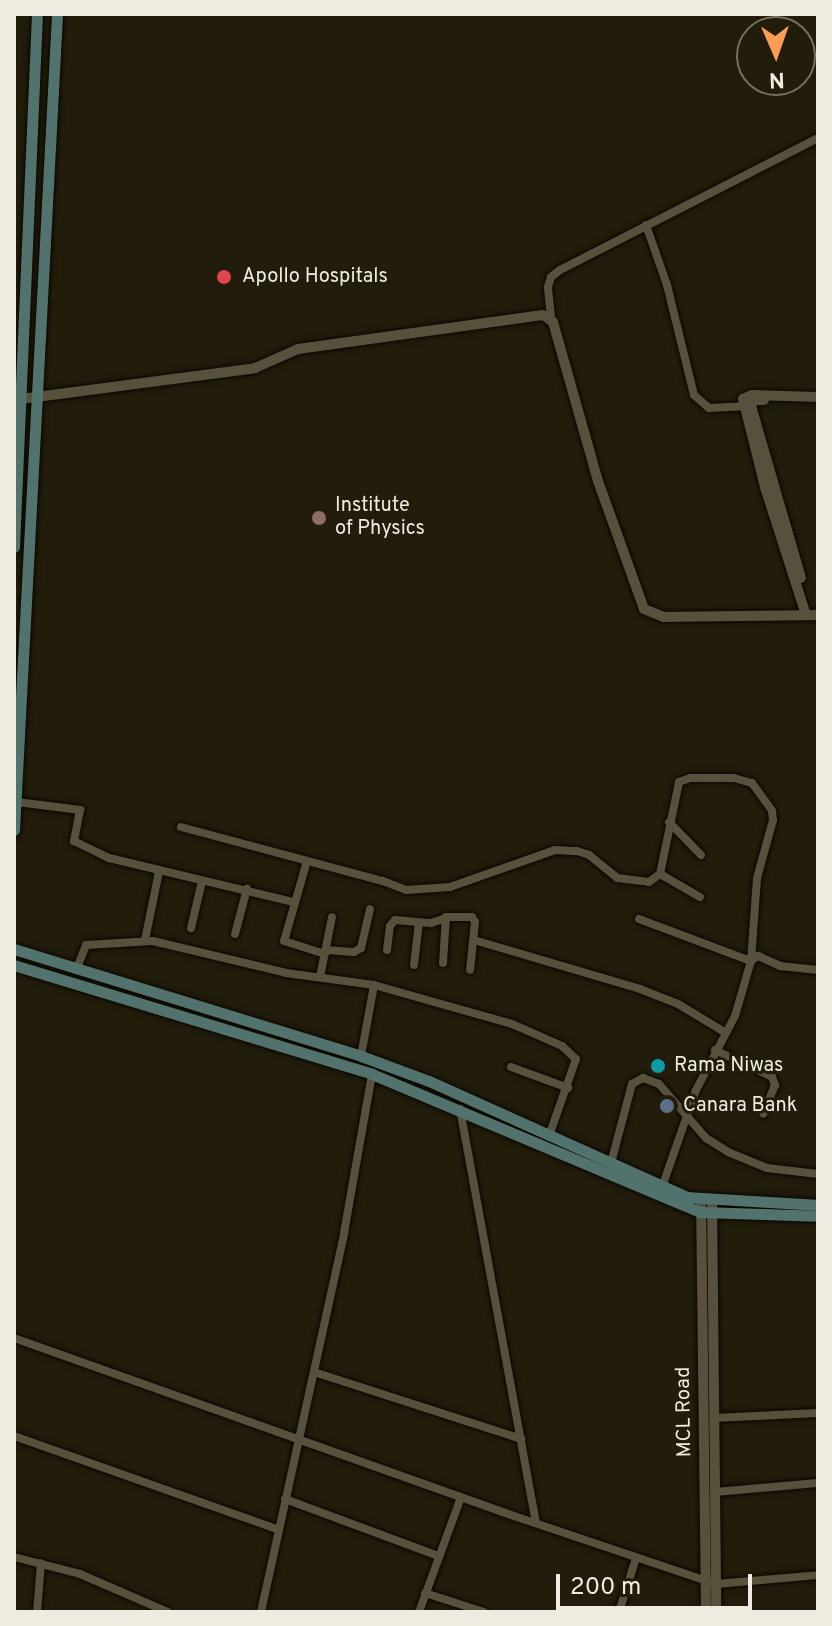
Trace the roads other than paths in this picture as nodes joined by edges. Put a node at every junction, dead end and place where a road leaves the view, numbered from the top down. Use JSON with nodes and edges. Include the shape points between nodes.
{"nodes":[{"id":1,"x":37,"y":14,"type":"edge"},
{"id":2,"x":57,"y":14,"type":"edge"},
{"id":3,"x":818,"y":138,"type":"edge"},
{"id":4,"x":646,"y":225,"type":"junction"},
{"id":5,"x":551,"y":317,"type":"junction"},
{"id":6,"x":21,"y":399,"type":"junction"},
{"id":7,"x":39,"y":399,"type":"junction"},
{"id":8,"x":818,"y":400,"type":"edge"},
{"id":9,"x":744,"y":406,"type":"junction"},
{"id":10,"x":14,"y":547,"type":"edge"},
{"id":11,"x":812,"y":615,"type":"edge"},
{"id":12,"x":17,"y":776,"type":"edge"},
{"id":13,"x":17,"y":802,"type":"junction"},
{"id":14,"x":669,"y":822,"type":"junction"},
{"id":15,"x":181,"y":827,"type":"dead end"},
{"id":16,"x":14,"y":830,"type":"edge"},
{"id":17,"x":701,"y":855,"type":"dead end"},
{"id":18,"x":307,"y":861,"type":"junction"},
{"id":19,"x":159,"y":872,"type":"junction"},
{"id":20,"x":660,"y":874,"type":"junction"},
{"id":21,"x":202,"y":881,"type":"junction"},
{"id":22,"x":247,"y":889,"type":"junction"},
{"id":23,"x":700,"y":897,"type":"dead end"},
{"id":24,"x":294,"y":902,"type":"junction"},
{"id":25,"x":370,"y":909,"type":"dead end"},
{"id":26,"x":332,"y":917,"type":"dead end"},
{"id":27,"x":446,"y":917,"type":"junction"},
{"id":28,"x":639,"y":919,"type":"dead end"},
{"id":29,"x":419,"y":922,"type":"junction"},
{"id":30,"x":191,"y":928,"type":"dead end"},
{"id":31,"x":235,"y":934,"type":"dead end"},
{"id":32,"x":145,"y":940,"type":"junction"},
{"id":33,"x":474,"y":940,"type":"junction"},
{"id":34,"x":14,"y":949,"type":"edge"},
{"id":35,"x":387,"y":950,"type":"dead end"},
{"id":36,"x":325,"y":952,"type":"junction"},
{"id":37,"x":751,"y":961,"type":"junction"},
{"id":38,"x":443,"y":963,"type":"dead end"},
{"id":39,"x":14,"y":965,"type":"edge"},
{"id":40,"x":414,"y":965,"type":"dead end"},
{"id":41,"x":76,"y":970,"type":"junction"},
{"id":42,"x":470,"y":970,"type":"dead end"},
{"id":43,"x":818,"y":970,"type":"edge"},
{"id":44,"x":320,"y":977,"type":"junction"},
{"id":45,"x":374,"y":985,"type":"junction"},
{"id":46,"x":726,"y":1033,"type":"junction"},
{"id":47,"x":715,"y":1050,"type":"junction"},
{"id":48,"x":361,"y":1056,"type":"junction"},
{"id":49,"x":511,"y":1067,"type":"dead end"},
{"id":50,"x":372,"y":1074,"type":"junction"},
{"id":51,"x":431,"y":1083,"type":"junction"},
{"id":52,"x":568,"y":1088,"type":"junction"},
{"id":53,"x":426,"y":1095,"type":"junction"},
{"id":54,"x":460,"y":1109,"type":"junction"},
{"id":55,"x":763,"y":1114,"type":"dead end"},
{"id":56,"x":688,"y":1118,"type":"junction"},
{"id":57,"x":549,"y":1136,"type":"junction"},
{"id":58,"x":611,"y":1163,"type":"junction"},
{"id":59,"x":818,"y":1174,"type":"edge"},
{"id":60,"x":662,"y":1187,"type":"junction"},
{"id":61,"x":818,"y":1205,"type":"edge"},
{"id":62,"x":706,"y":1206,"type":"junction"},
{"id":63,"x":818,"y":1216,"type":"edge"},
{"id":64,"x":14,"y":1338,"type":"edge"},
{"id":65,"x":314,"y":1372,"type":"junction"},
{"id":66,"x":818,"y":1413,"type":"edge"},
{"id":67,"x":714,"y":1418,"type":"junction"},
{"id":68,"x":14,"y":1436,"type":"edge"},
{"id":69,"x":521,"y":1439,"type":"junction"},
{"id":70,"x":300,"y":1440,"type":"junction"},
{"id":71,"x":818,"y":1483,"type":"edge"},
{"id":72,"x":715,"y":1492,"type":"junction"},
{"id":73,"x":461,"y":1497,"type":"junction"},
{"id":74,"x":285,"y":1499,"type":"junction"},
{"id":75,"x":536,"y":1523,"type":"junction"},
{"id":76,"x":279,"y":1530,"type":"junction"},
{"id":77,"x":438,"y":1556,"type":"junction"},
{"id":78,"x":14,"y":1557,"type":"edge"},
{"id":79,"x":636,"y":1558,"type":"junction"},
{"id":80,"x":41,"y":1563,"type":"junction"},
{"id":81,"x":818,"y":1575,"type":"edge"},
{"id":82,"x":711,"y":1582,"type":"junction"},
{"id":83,"x":425,"y":1593,"type":"junction"},
{"id":84,"x":37,"y":1612,"type":"edge"},
{"id":85,"x":168,"y":1612,"type":"edge"},
{"id":86,"x":261,"y":1612,"type":"edge"},
{"id":87,"x":419,"y":1612,"type":"edge"},
{"id":88,"x":484,"y":1612,"type":"edge"},
{"id":89,"x":619,"y":1612,"type":"edge"},
{"id":90,"x":706,"y":1612,"type":"edge"},
{"id":91,"x":716,"y":1612,"type":"edge"}],
"edges":[{"from":1,"to":6,"type":"main road"},
{"from":2,"to":7,"type":"main road"},
{"from":3,"to":4,"type":"street"},
{"from":4,"to":5,"type":"street","via":[[551,277]]},
{"from":4,"to":9,"type":"street","via":[[694,395],[709,408]]},
{"from":5,"to":7,"type":"street","via":[[335,343],[298,349],[255,368]]},
{"from":5,"to":11,"type":"street","via":[[598,481],[644,609],[664,617]]},
{"from":6,"to":7,"type":"street"},
{"from":6,"to":10,"type":"main road"},
{"from":7,"to":12,"type":"main road"},
{"from":8,"to":9,"type":"street","via":[[748,395],[743,397]]},
{"from":8,"to":11,"type":"street","via":[[759,400],[751,406]]},
{"from":9,"to":11,"type":"street"},
{"from":12,"to":13,"type":"main road"},
{"from":13,"to":16,"type":"main road"},
{"from":13,"to":19,"type":"street","via":[[80,810],[74,841]]},
{"from":14,"to":17,"type":"street"},
{"from":14,"to":20,"type":"street"},
{"from":14,"to":37,"type":"street","via":[[675,789],[690,778],[746,780],[772,811],[757,878]]},
{"from":15,"to":18,"type":"street"},
{"from":18,"to":20,"type":"street","via":[[406,890],[450,887],[555,850],[589,855],[617,878],[634,882],[649,882]]},
{"from":18,"to":24,"type":"street"},
{"from":19,"to":21,"type":"street"},
{"from":19,"to":32,"type":"street"},
{"from":20,"to":23,"type":"street"},
{"from":21,"to":22,"type":"street"},
{"from":21,"to":30,"type":"street"},
{"from":22,"to":24,"type":"street"},
{"from":22,"to":31,"type":"street"},
{"from":24,"to":36,"type":"street","via":[[284,941]]},
{"from":25,"to":36,"type":"street","via":[[361,948]]},
{"from":26,"to":36,"type":"street"},
{"from":27,"to":29,"type":"street"},
{"from":27,"to":33,"type":"street","via":[[472,917]]},
{"from":27,"to":38,"type":"street"},
{"from":28,"to":37,"type":"street"},
{"from":29,"to":35,"type":"street","via":[[392,922]]},
{"from":29,"to":40,"type":"street"},
{"from":32,"to":41,"type":"street","via":[[86,945]]},
{"from":32,"to":44,"type":"street"},
{"from":33,"to":42,"type":"street"},
{"from":33,"to":46,"type":"street","via":[[640,989]]},
{"from":34,"to":41,"type":"main road"},
{"from":36,"to":44,"type":"street"},
{"from":37,"to":43,"type":"street","via":[[758,956],[780,966]]},
{"from":37,"to":46,"type":"street"},
{"from":39,"to":50,"type":"main road"},
{"from":41,"to":48,"type":"main road"},
{"from":44,"to":45,"type":"street"},
{"from":45,"to":48,"type":"street"},
{"from":45,"to":52,"type":"street","via":[[483,1015],[562,1046],[576,1059]]},
{"from":46,"to":47,"type":"street"},
{"from":47,"to":55,"type":"street","via":[[772,1077],[775,1085]]},
{"from":47,"to":56,"type":"street"},
{"from":48,"to":51,"type":"main road"},
{"from":49,"to":52,"type":"street"},
{"from":50,"to":53,"type":"main road"},
{"from":50,"to":65,"type":"street"},
{"from":51,"to":53,"type":"main road"},
{"from":51,"to":57,"type":"main road"},
{"from":52,"to":57,"type":"street"},
{"from":53,"to":54,"type":"main road"},
{"from":54,"to":62,"type":"main road"},
{"from":54,"to":69,"type":"street"},
{"from":56,"to":58,"type":"street","via":[[659,1084],[635,1079]]},
{"from":56,"to":59,"type":"street","via":[[706,1138],[749,1163]]},
{"from":56,"to":60,"type":"street"},
{"from":57,"to":58,"type":"main road"},
{"from":58,"to":60,"type":"main road"},
{"from":60,"to":62,"type":"main road"},
{"from":61,"to":62,"type":"main road"},
{"from":62,"to":63,"type":"main road"},
{"from":62,"to":67,"type":"street","name":"MCL Road"},
{"from":62,"to":82,"type":"street","name":"MCL Road"},
{"from":64,"to":70,"type":"street"},
{"from":65,"to":69,"type":"street"},
{"from":65,"to":70,"type":"street"},
{"from":66,"to":67,"type":"street"},
{"from":67,"to":72,"type":"street","name":"MCL Road"},
{"from":68,"to":76,"type":"street"},
{"from":69,"to":75,"type":"street"},
{"from":70,"to":73,"type":"street"},
{"from":70,"to":74,"type":"street"},
{"from":71,"to":72,"type":"street"},
{"from":72,"to":82,"type":"street","name":"MCL Road"},
{"from":73,"to":75,"type":"street"},
{"from":73,"to":77,"type":"street"},
{"from":74,"to":76,"type":"street"},
{"from":74,"to":77,"type":"street"},
{"from":75,"to":79,"type":"street"},
{"from":76,"to":86,"type":"street"},
{"from":77,"to":83,"type":"street"},
{"from":78,"to":80,"type":"street"},
{"from":79,"to":82,"type":"street"},
{"from":79,"to":89,"type":"street"},
{"from":80,"to":84,"type":"street"},
{"from":80,"to":85,"type":"street"},
{"from":81,"to":82,"type":"street"},
{"from":82,"to":90,"type":"street","name":"MCL Road"},
{"from":82,"to":91,"type":"street","name":"MCL Road"},
{"from":83,"to":87,"type":"street"},
{"from":83,"to":88,"type":"street"}]}
